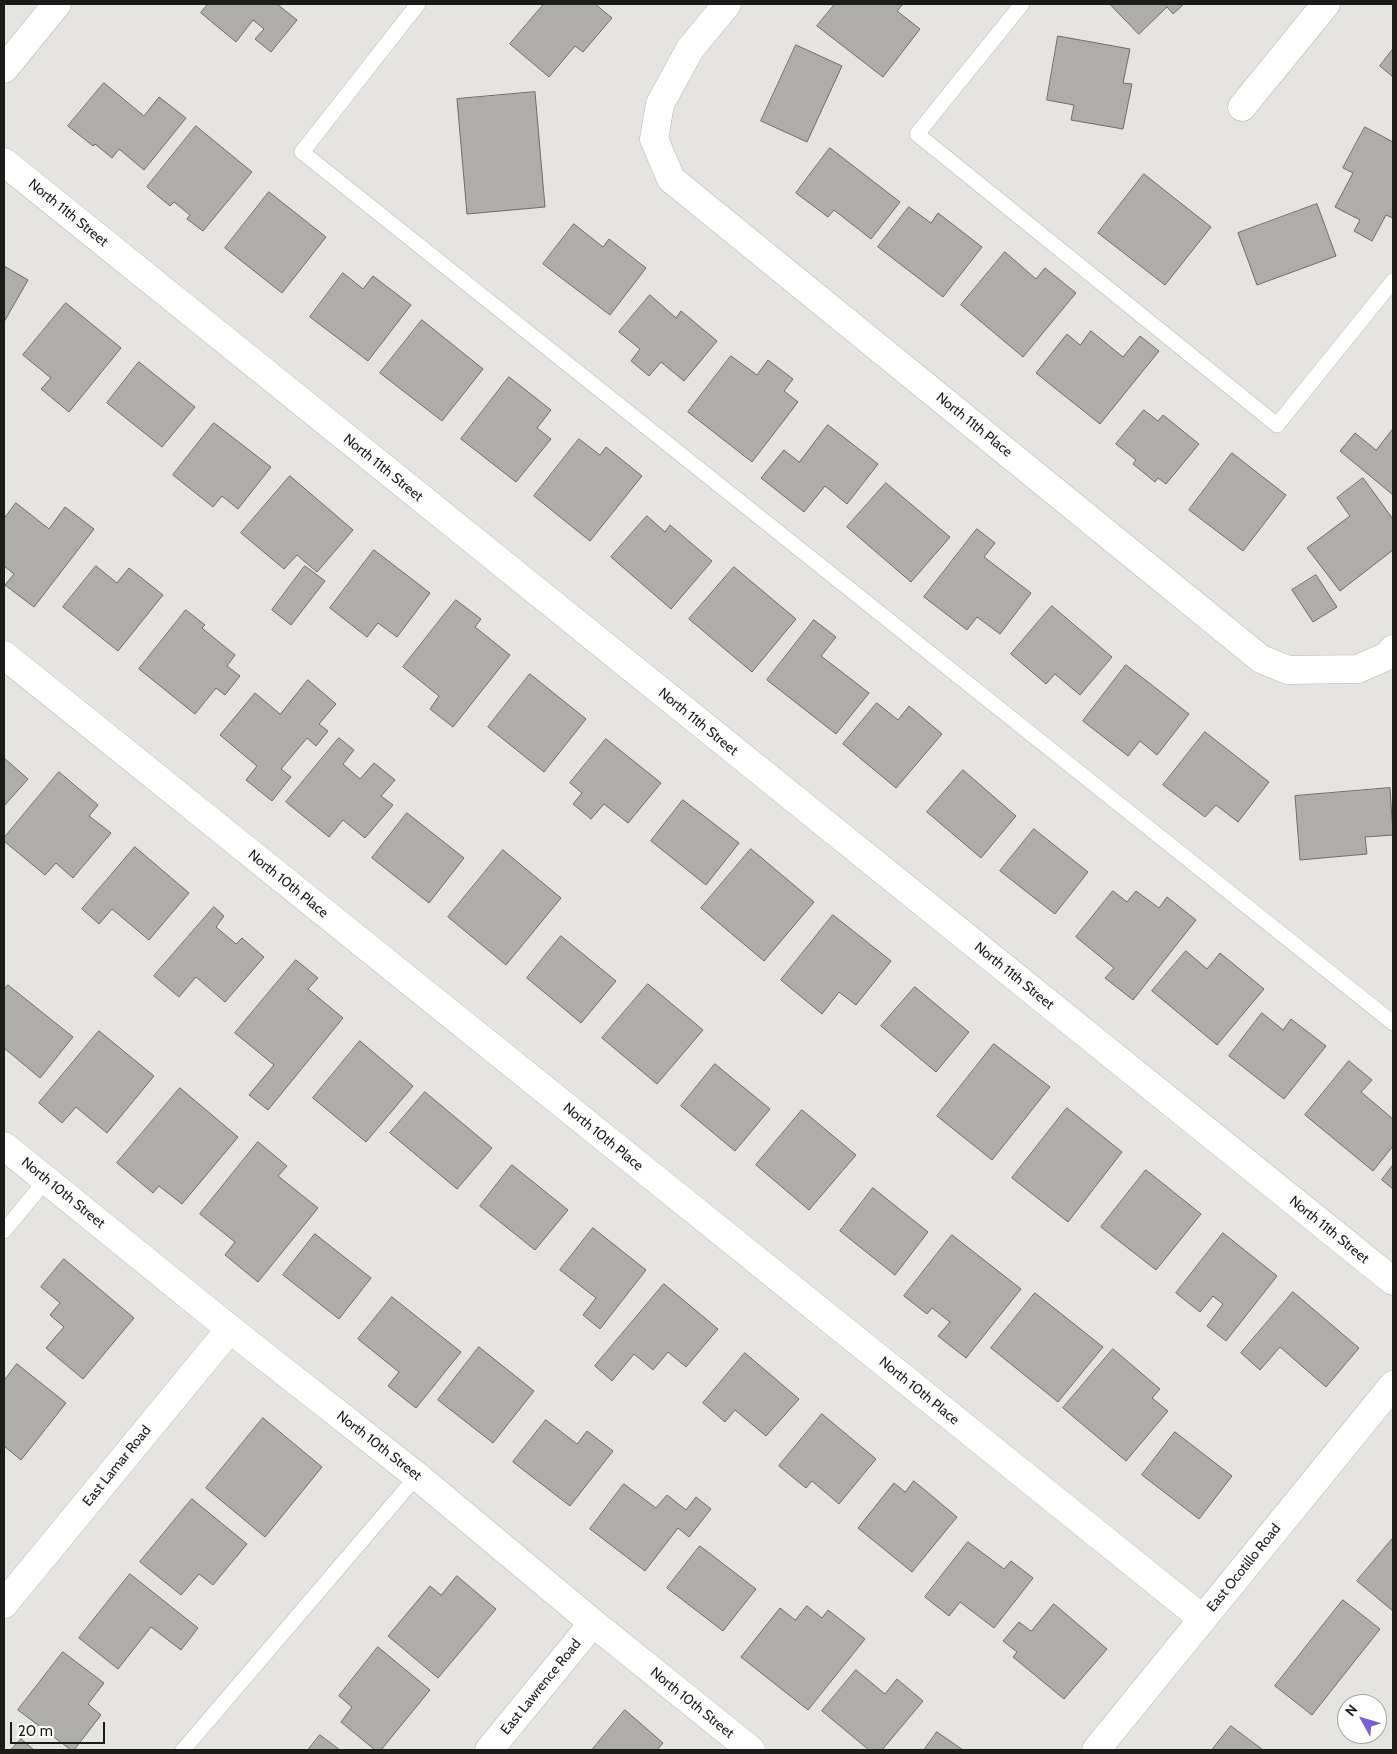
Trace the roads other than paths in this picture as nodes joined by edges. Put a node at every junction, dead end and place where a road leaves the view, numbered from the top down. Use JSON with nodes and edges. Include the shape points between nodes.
{"nodes":[{"id":1,"x":57,"y":4,"type":"edge"},
{"id":2,"x":418,"y":4,"type":"edge"},
{"id":3,"x":727,"y":4,"type":"edge"},
{"id":4,"x":1022,"y":4,"type":"edge"},
{"id":5,"x":1326,"y":4,"type":"edge"},
{"id":6,"x":4,"y":70,"type":"edge"},
{"id":7,"x":1242,"y":107,"type":"dead end"},
{"id":8,"x":4,"y":162,"type":"edge"},
{"id":9,"x":1393,"y":282,"type":"edge"},
{"id":10,"x":1393,"y":649,"type":"edge"},
{"id":11,"x":4,"y":655,"type":"edge"},
{"id":12,"x":1393,"y":1023,"type":"edge"},
{"id":13,"x":4,"y":1146,"type":"edge"},
{"id":14,"x":46,"y":1180,"type":"junction"},
{"id":15,"x":4,"y":1231,"type":"edge"},
{"id":16,"x":1393,"y":1281,"type":"edge"},
{"id":17,"x":230,"y":1329,"type":"junction"},
{"id":18,"x":1393,"y":1385,"type":"edge"},
{"id":19,"x":417,"y":1476,"type":"junction"},
{"id":20,"x":4,"y":1604,"type":"edge"},
{"id":21,"x":1203,"y":1620,"type":"junction"},
{"id":22,"x":594,"y":1623,"type":"junction"},
{"id":23,"x":183,"y":1750,"type":"edge"},
{"id":24,"x":489,"y":1750,"type":"edge"},
{"id":25,"x":751,"y":1750,"type":"edge"},
{"id":26,"x":1096,"y":1750,"type":"edge"}],
"edges":[{"from":1,"to":6,"type":"street"},
{"from":2,"to":12,"type":"lane","via":[[302,152]]},
{"from":3,"to":10,"type":"street","name":"North 11th Place","via":[[690,49],[660,104],[654,139],[670,179],[1261,659],[1288,670],[1358,669],[1387,656]]},
{"from":4,"to":9,"type":"lane","via":[[916,134],[1277,425]]},
{"from":5,"to":7,"type":"street"},
{"from":8,"to":16,"type":"street","name":"North 11th Street"},
{"from":11,"to":21,"type":"street","name":"North 10th Place"},
{"from":13,"to":14,"type":"street","name":"North 10th Street"},
{"from":14,"to":15,"type":"lane"},
{"from":14,"to":17,"type":"street","name":"North 10th Street"},
{"from":17,"to":19,"type":"street","name":"North 10th Street"},
{"from":17,"to":20,"type":"street","name":"East Lamar Road"},
{"from":18,"to":21,"type":"street","name":"East Ocotillo Road"},
{"from":19,"to":22,"type":"street","name":"North 10th Street"},
{"from":19,"to":23,"type":"lane"},
{"from":21,"to":26,"type":"street","name":"East Ocotillo Road"},
{"from":22,"to":24,"type":"street","name":"East Lawrence Road"},
{"from":22,"to":25,"type":"street","name":"North 10th Street"}]}
